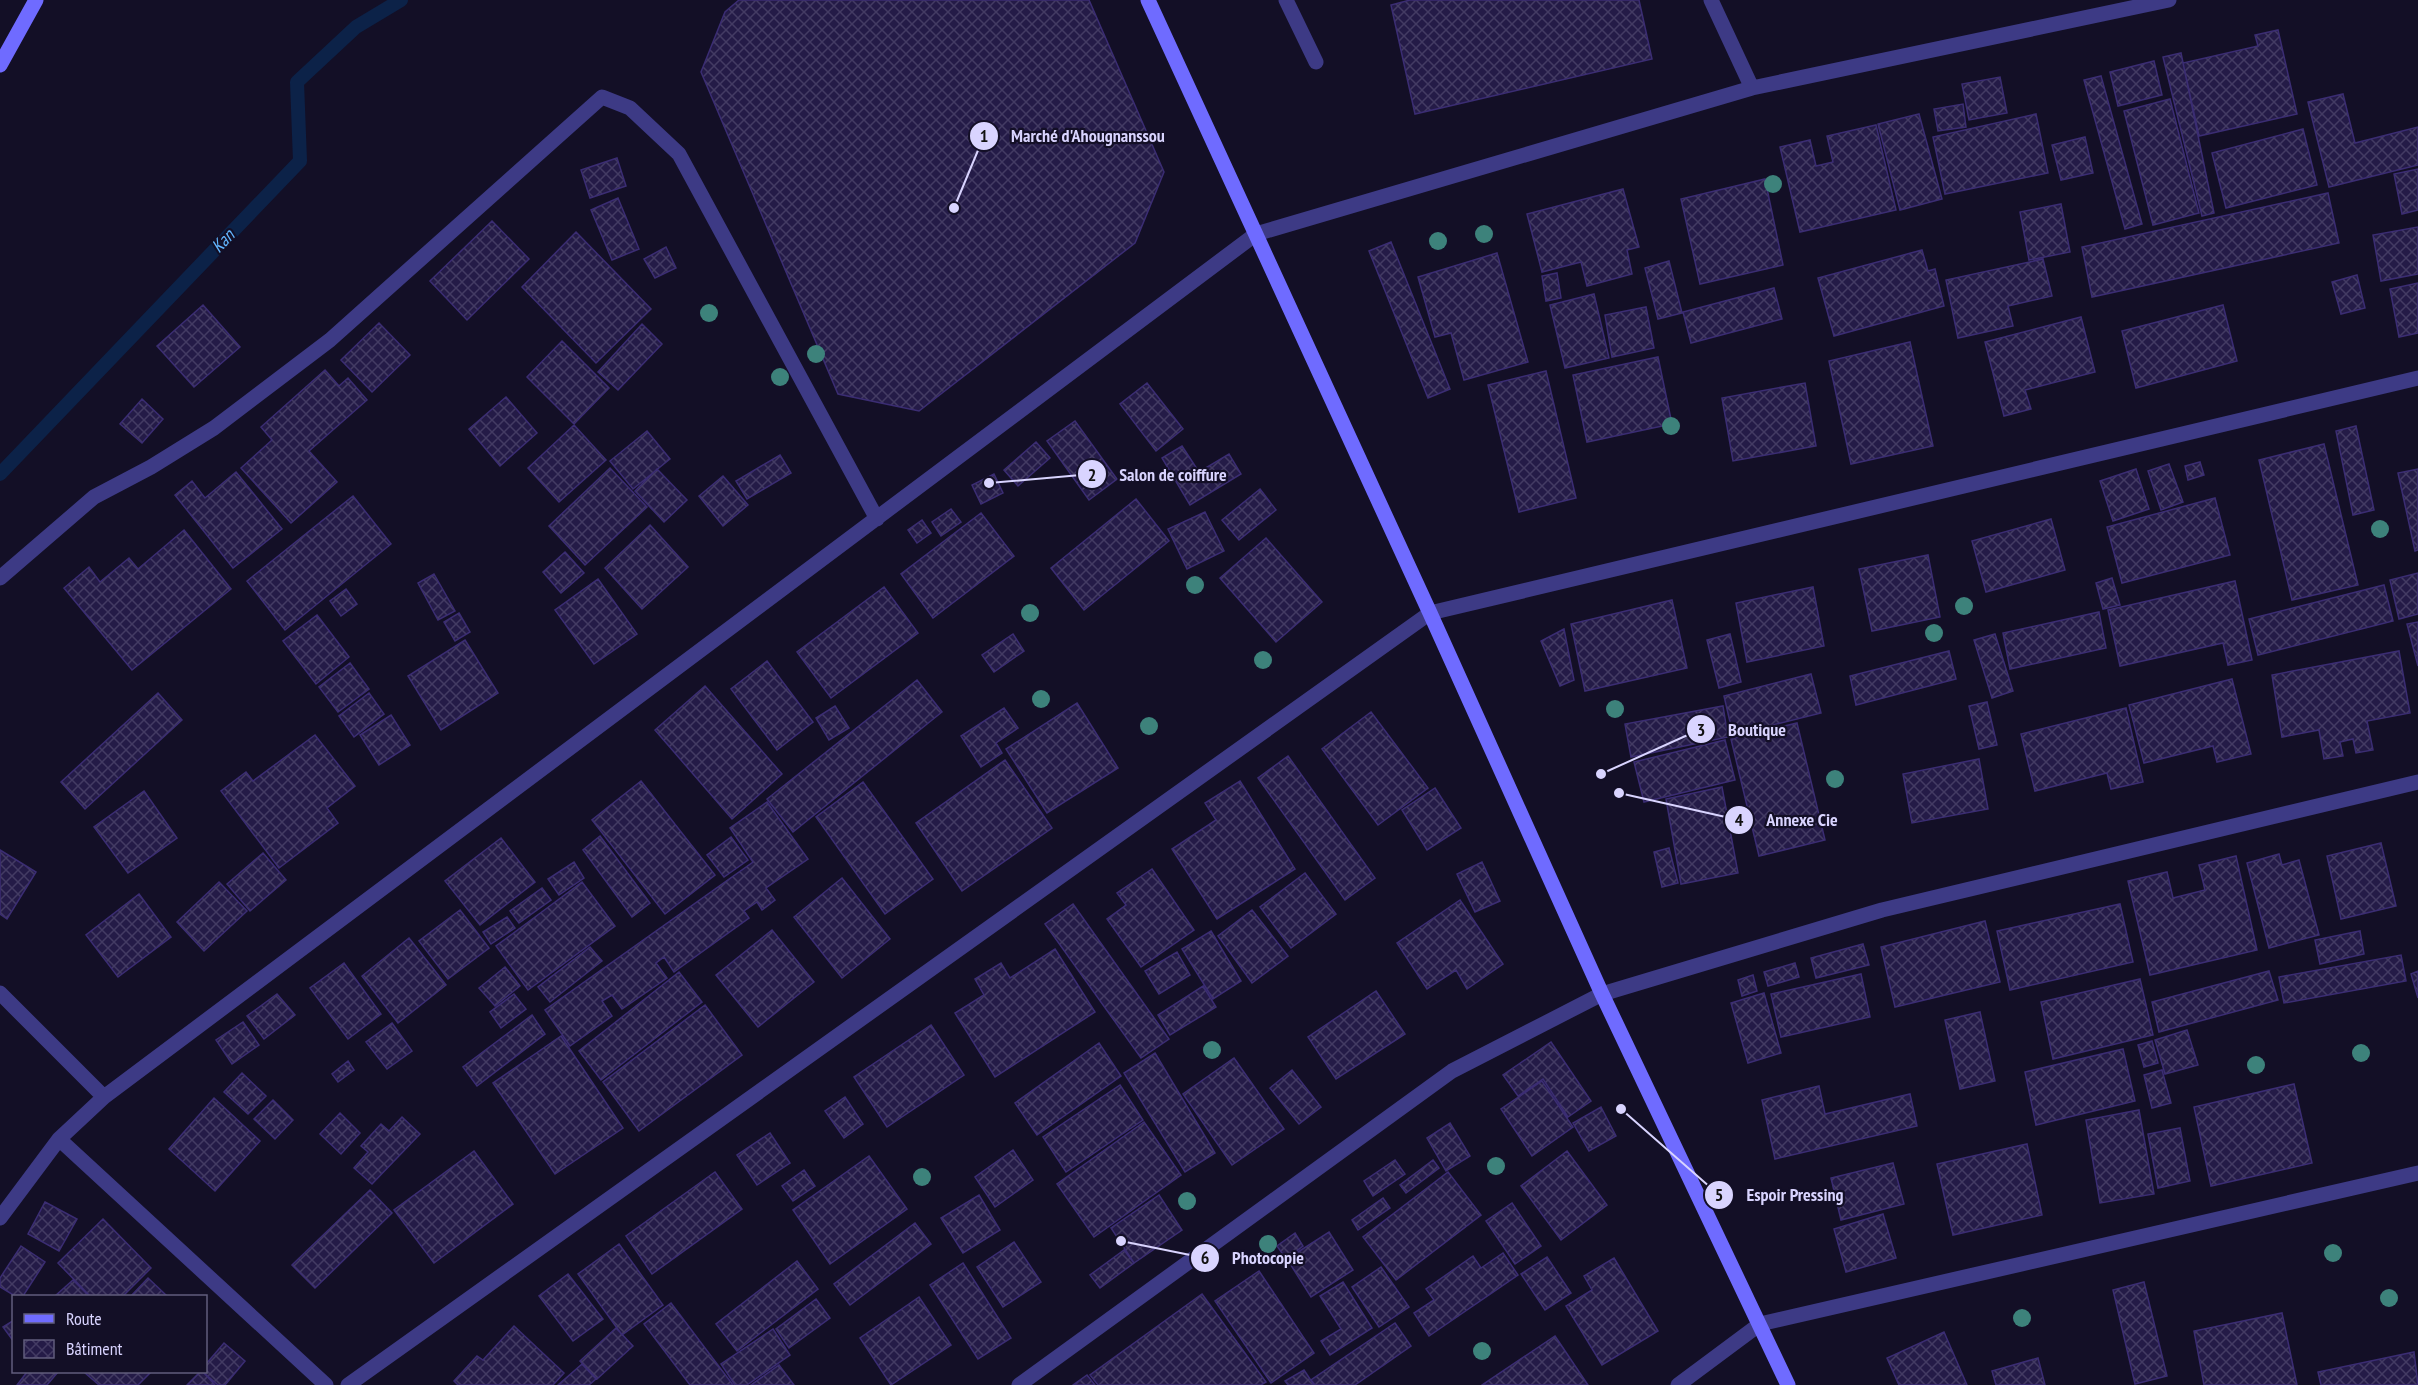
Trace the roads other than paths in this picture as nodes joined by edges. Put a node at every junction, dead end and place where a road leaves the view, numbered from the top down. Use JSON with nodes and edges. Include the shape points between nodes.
{"nodes":[{"id":1,"x":36,"y":0,"type":"edge"},
{"id":2,"x":1148,"y":0,"type":"edge"},
{"id":3,"x":1286,"y":0,"type":"edge"},
{"id":4,"x":1711,"y":0,"type":"edge"},
{"id":5,"x":2169,"y":0,"type":"edge"},
{"id":6,"x":1316,"y":62,"type":"dead end"},
{"id":7,"x":0,"y":65,"type":"edge"},
{"id":8,"x":1752,"y":88,"type":"junction"},
{"id":9,"x":1256,"y":234,"type":"junction"},
{"id":10,"x":2418,"y":378,"type":"edge"},
{"id":11,"x":877,"y":519,"type":"junction"},
{"id":12,"x":0,"y":578,"type":"edge"},
{"id":13,"x":1430,"y":613,"type":"junction"},
{"id":14,"x":2418,"y":782,"type":"edge"},
{"id":15,"x":0,"y":993,"type":"edge"},
{"id":16,"x":1602,"y":994,"type":"junction"},
{"id":17,"x":104,"y":1097,"type":"junction"},
{"id":18,"x":59,"y":1139,"type":"junction"},
{"id":19,"x":2418,"y":1173,"type":"edge"},
{"id":20,"x":0,"y":1218,"type":"edge"},
{"id":21,"x":1760,"y":1324,"type":"junction"},
{"id":22,"x":326,"y":1385,"type":"edge"},
{"id":23,"x":348,"y":1385,"type":"edge"},
{"id":24,"x":1019,"y":1385,"type":"edge"},
{"id":25,"x":1678,"y":1385,"type":"edge"},
{"id":26,"x":1788,"y":1385,"type":"edge"}],
"edges":[{"from":1,"to":7,"type":"street"},
{"from":2,"to":9,"type":"street"},
{"from":3,"to":6,"type":"street"},
{"from":4,"to":8,"type":"street"},
{"from":5,"to":8,"type":"street"},
{"from":8,"to":9,"type":"street"},
{"from":9,"to":11,"type":"street"},
{"from":9,"to":13,"type":"street"},
{"from":10,"to":13,"type":"street"},
{"from":11,"to":12,"type":"street","via":[[679,154],[630,108],[602,97],[330,340],[214,428],[94,496]]},
{"from":11,"to":17,"type":"street"},
{"from":13,"to":16,"type":"street"},
{"from":13,"to":23,"type":"street"},
{"from":14,"to":16,"type":"street","via":[[1882,910]]},
{"from":15,"to":17,"type":"street"},
{"from":16,"to":21,"type":"street"},
{"from":16,"to":24,"type":"street","via":[[1452,1071]]},
{"from":17,"to":18,"type":"street"},
{"from":18,"to":20,"type":"street"},
{"from":18,"to":22,"type":"street"},
{"from":19,"to":21,"type":"street"},
{"from":21,"to":25,"type":"street"},
{"from":21,"to":26,"type":"street"}]}
